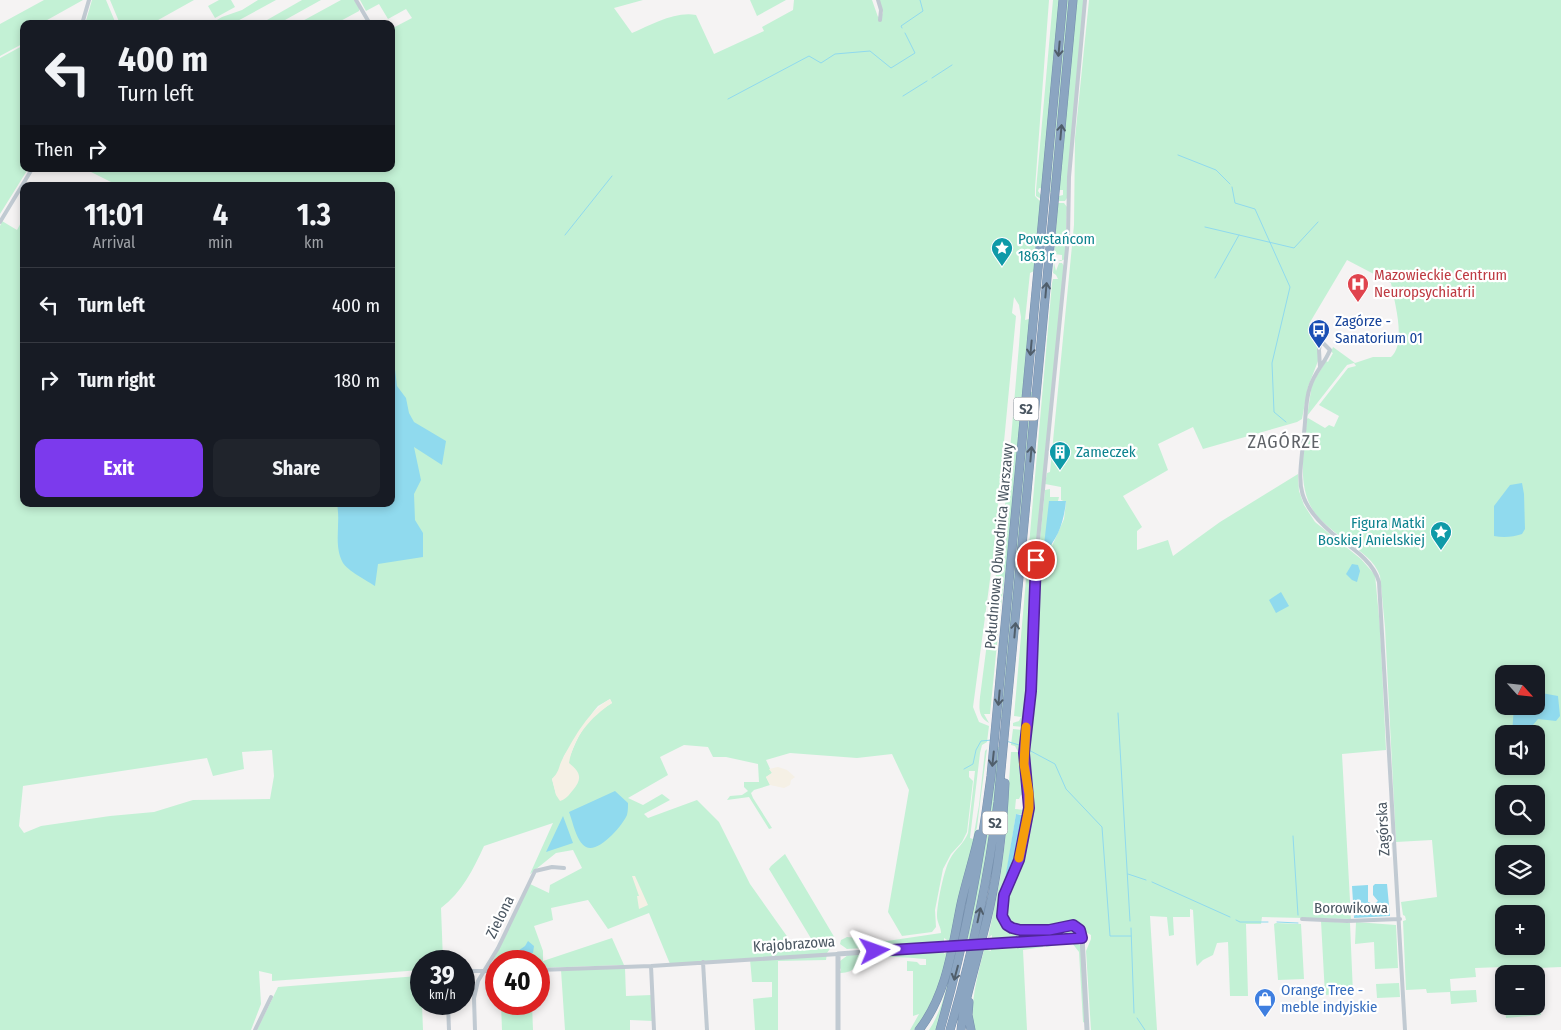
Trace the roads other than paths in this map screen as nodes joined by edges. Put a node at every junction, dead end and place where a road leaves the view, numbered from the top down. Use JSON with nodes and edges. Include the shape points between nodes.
{"nodes":[{"id":1,"x":89,"y":0,"type":"edge"},
{"id":2,"x":356,"y":0,"type":"edge"},
{"id":3,"x":878,"y":0,"type":"edge"},
{"id":4,"x":1063,"y":0,"type":"edge"},
{"id":5,"x":1073,"y":0,"type":"edge"},
{"id":6,"x":1085,"y":0,"type":"edge"},
{"id":7,"x":83,"y":20,"type":"edge"},
{"id":8,"x":368,"y":20,"type":"edge"},
{"id":9,"x":880,"y":20,"type":"dead end"},
{"id":10,"x":20,"y":189,"type":"edge"},
{"id":11,"x":0,"y":222,"type":"edge"},
{"id":12,"x":1320,"y":367,"type":"junction"},
{"id":13,"x":1004,"y":748,"type":"junction"},
{"id":14,"x":991,"y":776,"type":"junction"},
{"id":15,"x":564,"y":868,"type":"dead end"},
{"id":16,"x":1302,"y":918,"type":"dead end"},
{"id":17,"x":1400,"y":919,"type":"junction"},
{"id":18,"x":1082,"y":938,"type":"junction"},
{"id":19,"x":496,"y":950,"type":"edge"},
{"id":20,"x":838,"y":954,"type":"junction"},
{"id":21,"x":950,"y":956,"type":"junction"},
{"id":22,"x":703,"y":962,"type":"junction"},
{"id":23,"x":650,"y":966,"type":"junction"},
{"id":24,"x":550,"y":970,"type":"edge"},
{"id":25,"x":475,"y":971,"type":"edge"},
{"id":26,"x":485,"y":972,"type":"joint"},
{"id":27,"x":971,"y":983,"type":"junction"},
{"id":28,"x":271,"y":996,"type":"dead end"},
{"id":29,"x":448,"y":1015,"type":"edge"},
{"id":30,"x":255,"y":1030,"type":"edge"},
{"id":31,"x":449,"y":1030,"type":"edge"},
{"id":32,"x":475,"y":1030,"type":"edge"},
{"id":33,"x":654,"y":1030,"type":"edge"},
{"id":34,"x":707,"y":1030,"type":"edge"},
{"id":35,"x":838,"y":1030,"type":"edge"},
{"id":36,"x":919,"y":1030,"type":"edge"},
{"id":37,"x":926,"y":1030,"type":"edge"},
{"id":38,"x":940,"y":1030,"type":"edge"},
{"id":39,"x":950,"y":1030,"type":"edge"},
{"id":40,"x":961,"y":1030,"type":"edge"},
{"id":41,"x":971,"y":1030,"type":"edge"},
{"id":42,"x":1087,"y":1030,"type":"edge"},
{"id":43,"x":1405,"y":1030,"type":"edge"}],
"edges":[{"from":1,"to":7,"type":"street"},
{"from":2,"to":8,"type":"street"},
{"from":3,"to":9,"type":"street"},
{"from":4,"to":14,"type":"highway","name":"Południowa Obwodnica Warszawy","number":"S2","one_way":true},
{"from":13,"to":5,"type":"highway","name":"Południowa Obwodnica Warszawy","number":"S2","one_way":true},
{"from":6,"to":18,"type":"street","via":[[1069,177],[1068,238],[1036,560],[1031,691],[1024,753],[1029,808],[1019,860],[1006,889],[1002,913],[1005,923],[1012,928],[1046,930],[1073,925],[1080,930]]},
{"from":10,"to":11,"type":"street"},
{"from":12,"to":12,"type":"street","via":[[1330,350],[1323,343],[1319,350]]},
{"from":12,"to":17,"type":"street","name":"Zagórska","via":[[1308,394],[1300,480],[1302,496],[1315,516],[1374,568],[1379,582]]},
{"from":13,"to":27,"type":"highway","via":[[1004,812],[997,867]]},
{"from":39,"to":13,"type":"highway","name":"Południowa Obwodnica Warszawy","number":"S2","one_way":true,"via":[[986,877]]},
{"from":14,"to":21,"type":"highway"},
{"from":14,"to":38,"type":"highway","name":"Południowa Obwodnica Warszawy","number":"S2","one_way":true,"via":[[969,916]]},
{"from":15,"to":19,"type":"street","name":"Zielona","via":[[535,871]]},
{"from":16,"to":17,"type":"street","name":"Borowikowa","via":[[1347,921]]},
{"from":17,"to":43,"type":"street","name":"Zagórska"},
{"from":18,"to":20,"type":"street","name":"Krajobrazowa","bridge":true},
{"from":18,"to":42,"type":"street"},
{"from":20,"to":22,"type":"street","name":"Krajobrazowa"},
{"from":20,"to":35,"type":"street"},
{"from":21,"to":36,"type":"highway","via":[[938,998]]},
{"from":21,"to":37,"type":"highway","via":[[943,991]]},
{"from":22,"to":23,"type":"street","name":"Krajobrazowa"},
{"from":22,"to":34,"type":"street"},
{"from":23,"to":24,"type":"street","name":"Krajobrazowa"},
{"from":23,"to":33,"type":"street"},
{"from":25,"to":26,"type":"street"},
{"from":26,"to":32,"type":"street","name":"Zielona","via":[[475,991]]},
{"from":27,"to":40,"type":"highway"},
{"from":27,"to":41,"type":"highway","via":[[968,1015]]},
{"from":28,"to":30,"type":"street"},
{"from":29,"to":31,"type":"street"}]}
